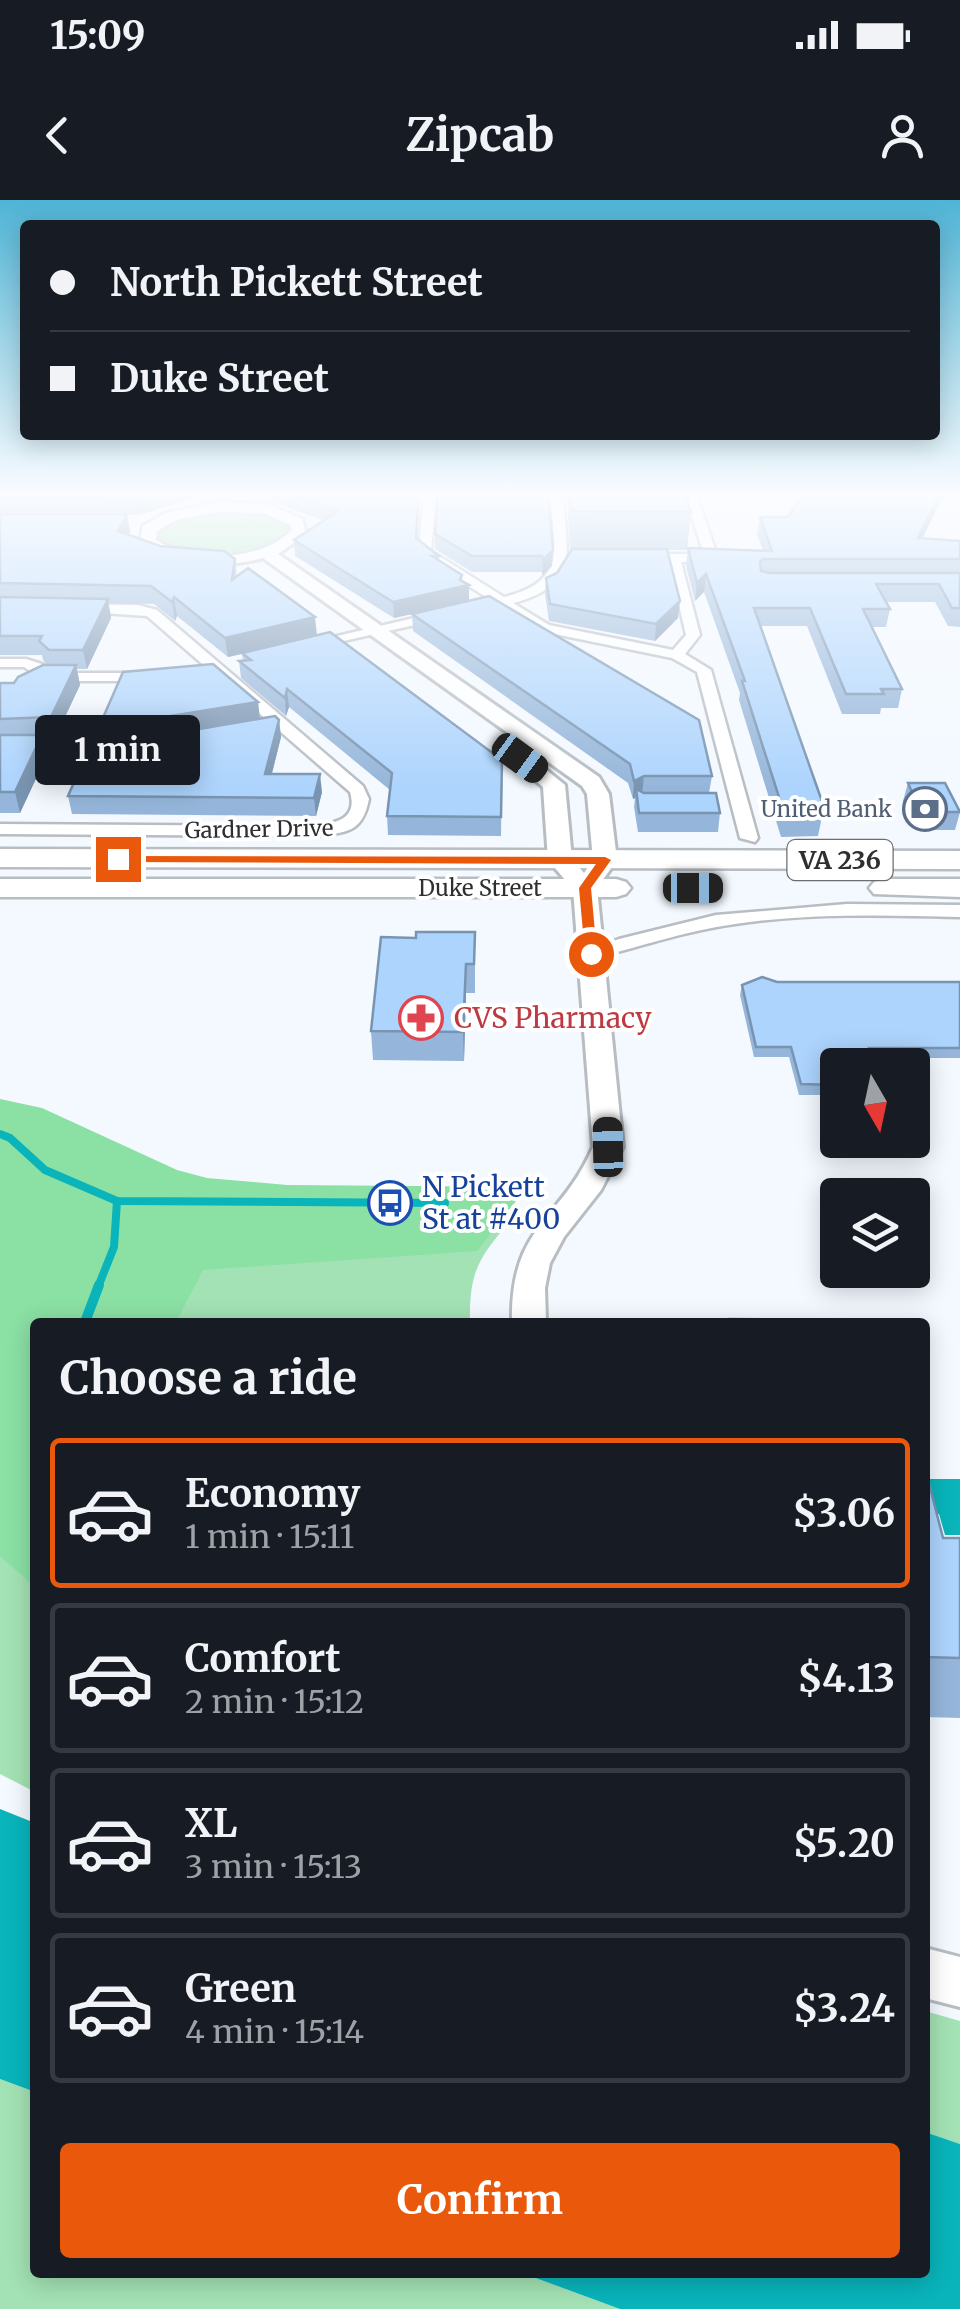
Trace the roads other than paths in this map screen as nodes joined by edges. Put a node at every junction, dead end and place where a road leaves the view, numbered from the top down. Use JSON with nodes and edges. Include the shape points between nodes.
{"nodes":[{"id":1,"x":299,"y":591,"type":"edge"},
{"id":2,"x":314,"y":591,"type":"edge"},
{"id":3,"x":486,"y":591,"type":"edge"},
{"id":4,"x":529,"y":591,"type":"edge"},
{"id":5,"x":682,"y":591,"type":"edge"},
{"id":6,"x":503,"y":602,"type":"junction"},
{"id":7,"x":72,"y":608,"type":"edge"},
{"id":8,"x":366,"y":633,"type":"junction"},
{"id":9,"x":286,"y":652,"type":"edge"},
{"id":10,"x":676,"y":654,"type":"junction"},
{"id":11,"x":0,"y":662,"type":"edge"},
{"id":12,"x":232,"y":664,"type":"dead end"},
{"id":13,"x":207,"y":669,"type":"junction"},
{"id":14,"x":169,"y":675,"type":"edge"},
{"id":15,"x":44,"y":677,"type":"junction"},
{"id":16,"x":0,"y":692,"type":"edge"},
{"id":17,"x":0,"y":747,"type":"edge"},
{"id":18,"x":145,"y":747,"type":"edge"},
{"id":19,"x":720,"y":803,"type":"edge"},
{"id":20,"x":740,"y":803,"type":"junction"},
{"id":21,"x":0,"y":829,"type":"edge"},
{"id":22,"x":748,"y":838,"type":"dead end"},
{"id":23,"x":0,"y":858,"type":"edge"},
{"id":24,"x":560,"y":860,"type":"junction"},
{"id":25,"x":605,"y":860,"type":"junction"},
{"id":26,"x":960,"y":860,"type":"edge"},
{"id":27,"x":0,"y":888,"type":"edge"},
{"id":28,"x":585,"y":888,"type":"junction"},
{"id":29,"x":960,"y":888,"type":"edge"},
{"id":30,"x":960,"y":910,"type":"edge"},
{"id":31,"x":591,"y":954,"type":"junction"},
{"id":32,"x":529,"y":1318,"type":"edge"},
{"id":33,"x":930,"y":1974,"type":"edge"},
{"id":34,"x":960,"y":1982,"type":"edge"}],
"edges":[{"from":1,"to":8,"type":"street"},
{"from":2,"to":8,"type":"street"},
{"from":3,"to":6,"type":"street"},
{"from":4,"to":6,"type":"street"},
{"from":5,"to":10,"type":"street","via":[[693,635]]},
{"from":6,"to":8,"type":"street"},
{"from":6,"to":10,"type":"street","via":[[558,632]]},
{"from":7,"to":13,"type":"street","name":"Gardner Drive","via":[[150,611]]},
{"from":8,"to":9,"type":"street"},
{"from":8,"to":24,"type":"street","via":[[554,785]]},
{"from":8,"to":25,"type":"street","via":[[591,782]]},
{"from":10,"to":20,"type":"street","via":[[707,675]]},
{"from":11,"to":15,"type":"street","via":[[37,665]]},
{"from":12,"to":13,"type":"street"},
{"from":13,"to":21,"type":"street","name":"Gardner Drive","via":[[357,790],[358,818],[315,830]]},
{"from":14,"to":15,"type":"street"},
{"from":15,"to":16,"type":"street"},
{"from":17,"to":18,"type":"street"},
{"from":19,"to":20,"type":"street"},
{"from":20,"to":22,"type":"street"},
{"from":23,"to":24,"type":"main road","name":"Duke Street","number":"VA 236"},
{"from":24,"to":25,"type":"main road","name":"Duke Street","number":"VA 236"},
{"from":24,"to":28,"type":"street"},
{"from":25,"to":26,"type":"main road","name":"Duke Street","number":"VA 236"},
{"from":25,"to":28,"type":"street"},
{"from":27,"to":28,"type":"main road","name":"Duke Street","number":"VA 236"},
{"from":28,"to":29,"type":"main road","name":"Duke Street","number":"VA 236"},
{"from":28,"to":31,"type":"street"},
{"from":30,"to":31,"type":"street","via":[[737,918]]},
{"from":31,"to":32,"type":"street","via":[[608,1147],[593,1183],[537,1254]]},
{"from":33,"to":34,"type":"street"}]}
